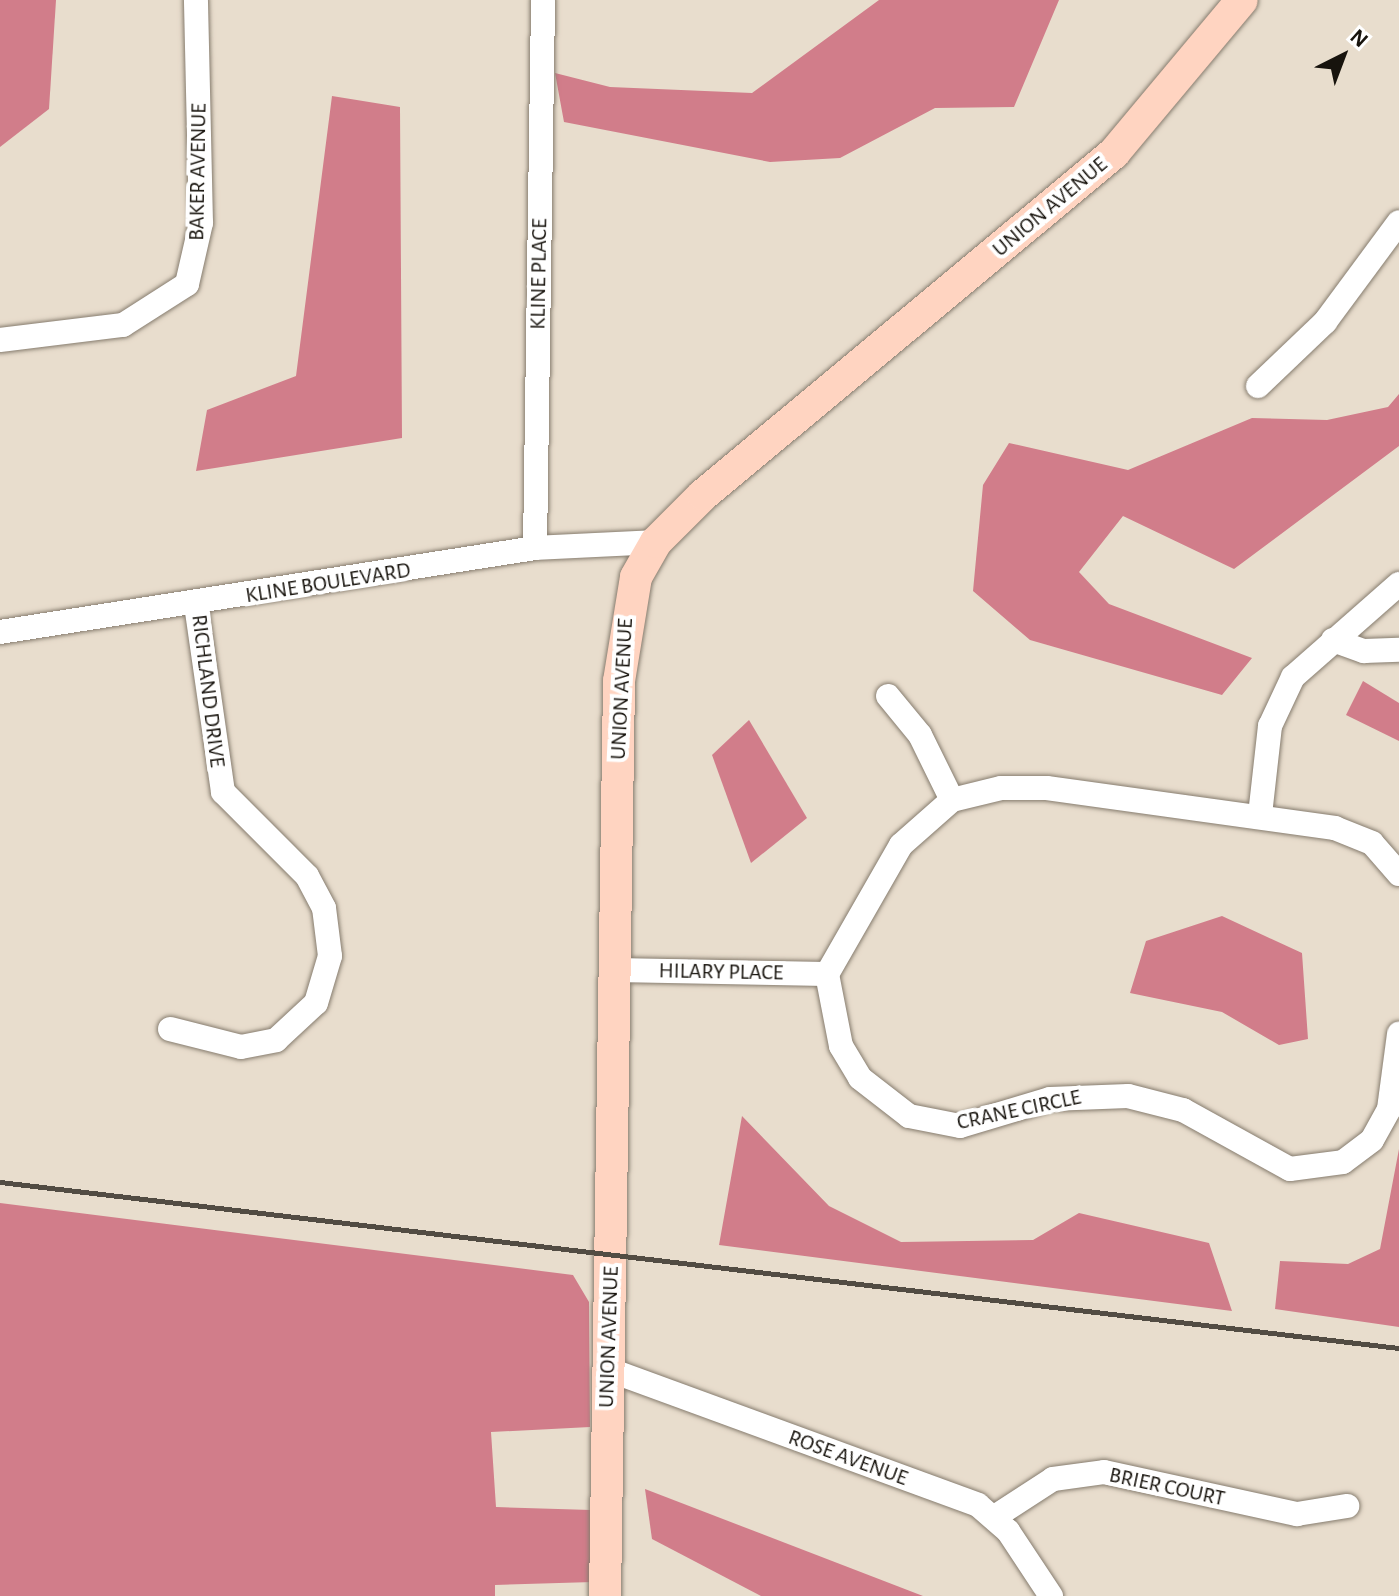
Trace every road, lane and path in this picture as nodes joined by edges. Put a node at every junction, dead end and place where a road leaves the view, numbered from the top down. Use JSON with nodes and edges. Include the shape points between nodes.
{"nodes":[{"id":1,"x":196,"y":0,"type":"edge"},
{"id":2,"x":543,"y":0,"type":"edge"},
{"id":3,"x":1242,"y":0,"type":"edge"},
{"id":4,"x":1399,"y":222,"type":"edge"},
{"id":5,"x":0,"y":340,"type":"edge"},
{"id":6,"x":1258,"y":386,"type":"dead end"},
{"id":7,"x":656,"y":542,"type":"junction"},
{"id":8,"x":535,"y":548,"type":"junction"},
{"id":9,"x":1399,"y":584,"type":"edge"},
{"id":10,"x":196,"y":604,"type":"junction"},
{"id":11,"x":0,"y":632,"type":"edge"},
{"id":12,"x":1333,"y":640,"type":"junction"},
{"id":13,"x":1399,"y":650,"type":"edge"},
{"id":14,"x":888,"y":696,"type":"dead end"},
{"id":15,"x":952,"y":800,"type":"junction"},
{"id":16,"x":1260,"y":815,"type":"junction"},
{"id":17,"x":1399,"y":874,"type":"edge"},
{"id":18,"x":614,"y":970,"type":"junction"},
{"id":19,"x":827,"y":974,"type":"junction"},
{"id":20,"x":170,"y":1029,"type":"dead end"},
{"id":21,"x":1399,"y":1034,"type":"edge"},
{"id":22,"x":1395,"y":1098,"type":"edge"},
{"id":23,"x":607,"y":1369,"type":"junction"},
{"id":24,"x":1347,"y":1506,"type":"dead end"},
{"id":25,"x":996,"y":1516,"type":"junction"},
{"id":26,"x":605,"y":1596,"type":"edge"},
{"id":27,"x":1051,"y":1596,"type":"edge"}],
"edges":[{"from":1,"to":5,"type":"street","name":"BAKER AVENUE","via":[[201,223],[187,284],[161,307],[93,330]]},
{"from":2,"to":8,"type":"street","name":"KLINE PLACE"},
{"from":3,"to":7,"type":"main road","name":"UNION AVENUE","via":[[1114,153]]},
{"from":4,"to":6,"type":"street","via":[[1325,322]]},
{"from":7,"to":8,"type":"street","name":"KLINE BOULEVARD"},
{"from":7,"to":18,"type":"main road","name":"UNION AVENUE","via":[[636,577],[621,646]]},
{"from":8,"to":10,"type":"street","name":"KLINE BOULEVARD"},
{"from":9,"to":12,"type":"street"},
{"from":10,"to":11,"type":"street","name":"KLINE BOULEVARD"},
{"from":10,"to":20,"type":"street","name":"RICHLAND DRIVE","via":[[223,792],[307,876],[324,908],[330,956],[316,1003],[276,1040],[235,1046]]},
{"from":12,"to":13,"type":"street","via":[[1364,651]]},
{"from":12,"to":16,"type":"street","via":[[1276,705]]},
{"from":14,"to":15,"type":"street","via":[[920,735]]},
{"from":15,"to":16,"type":"street","via":[[1047,788]]},
{"from":15,"to":19,"type":"street","via":[[901,845]]},
{"from":16,"to":17,"type":"street","via":[[1354,833]]},
{"from":18,"to":19,"type":"street","name":"HILARY PLACE"},
{"from":18,"to":23,"type":"main road","name":"UNION AVENUE"},
{"from":19,"to":22,"type":"street","name":"CRANE CIRCLE","via":[[841,1046],[860,1078],[896,1108],[938,1124],[982,1122],[1075,1095],[1128,1096],[1183,1110],[1273,1164],[1308,1170],[1359,1152],[1382,1125]]},
{"from":21,"to":22,"type":"street","name":"CRANE CIRCLE"},
{"from":23,"to":25,"type":"street","name":"ROSE AVENUE"},
{"from":23,"to":26,"type":"main road","name":"UNION AVENUE"},
{"from":24,"to":25,"type":"street","name":"BRIER COURT","via":[[1297,1514],[1104,1472],[1053,1479]]},
{"from":25,"to":27,"type":"street"}]}
